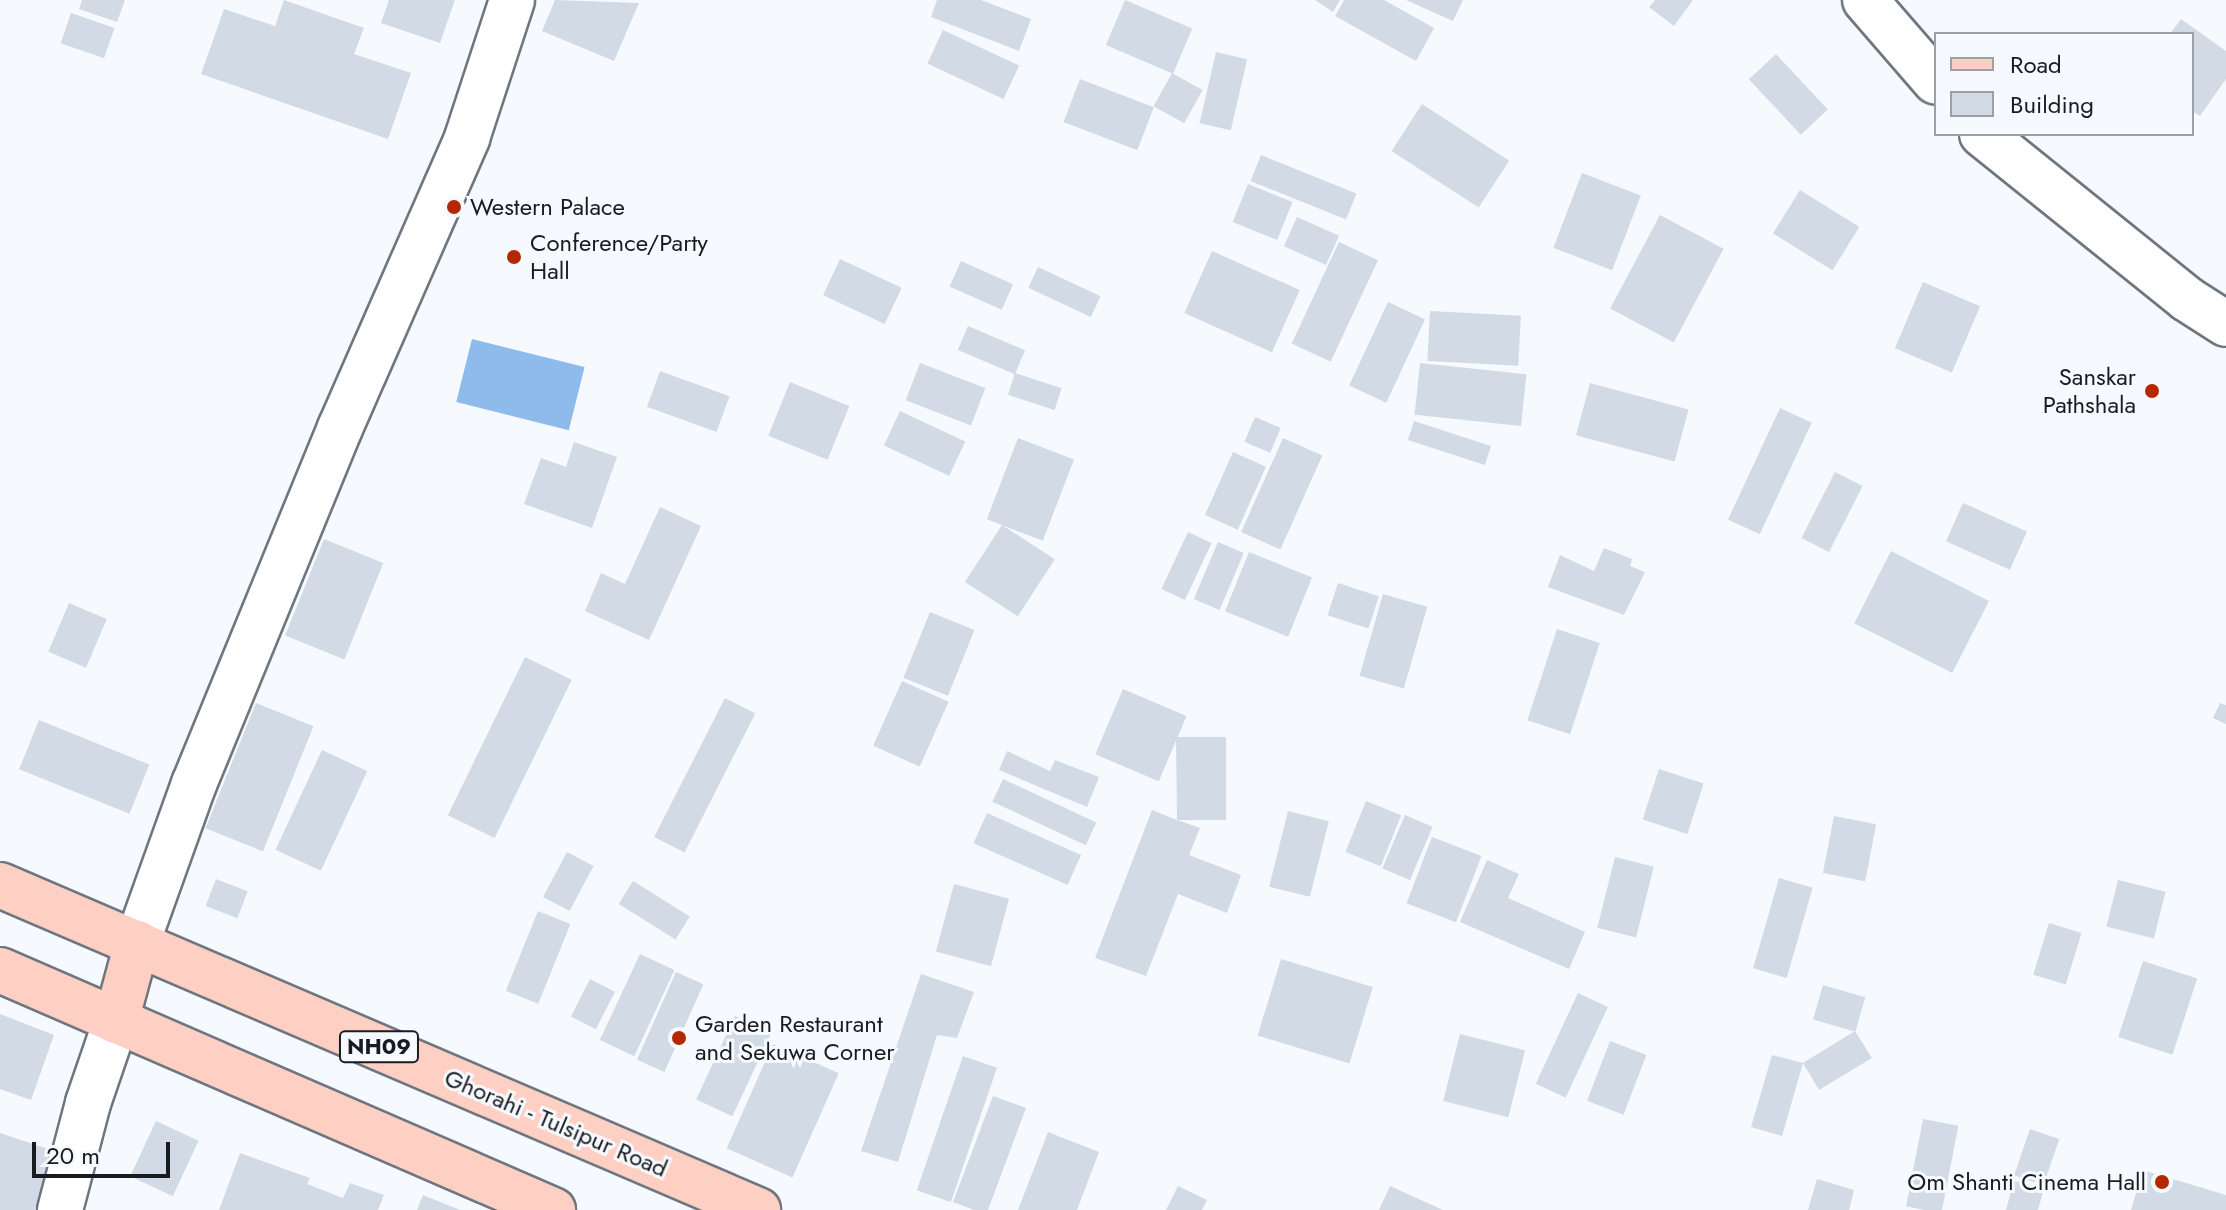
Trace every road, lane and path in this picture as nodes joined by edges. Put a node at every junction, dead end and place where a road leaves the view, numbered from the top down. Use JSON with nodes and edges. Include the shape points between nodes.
{"nodes":[{"id":1,"x":512,"y":0,"type":"edge"},
{"id":2,"x":1865,"y":0,"type":"edge"},
{"id":3,"x":1934,"y":80,"type":"edge"},
{"id":4,"x":1984,"y":136,"type":"edge"},
{"id":5,"x":2226,"y":324,"type":"edge"},
{"id":6,"x":0,"y":885,"type":"edge"},
{"id":7,"x":137,"y":943,"type":"junction"},
{"id":8,"x":0,"y":970,"type":"edge"},
{"id":9,"x":116,"y":1021,"type":"junction"},
{"id":10,"x":60,"y":1210,"type":"edge"},
{"id":11,"x":553,"y":1210,"type":"edge"},
{"id":12,"x":758,"y":1210,"type":"edge"}],
"edges":[{"from":1,"to":7,"type":"street","via":[[467,138],[200,769]]},
{"from":2,"to":3,"type":"street"},
{"from":4,"to":5,"type":"street","via":[[2187,299]]},
{"from":6,"to":7,"type":"main road","name":"Ghorahi - Tulsipur Road","number":"NH09"},
{"from":7,"to":9,"type":"main road"},
{"from":7,"to":12,"type":"main road","name":"Ghorahi - Tulsipur Road","number":"NH09"},
{"from":8,"to":9,"type":"main road"},
{"from":9,"to":10,"type":"street"},
{"from":9,"to":11,"type":"main road"}]}
